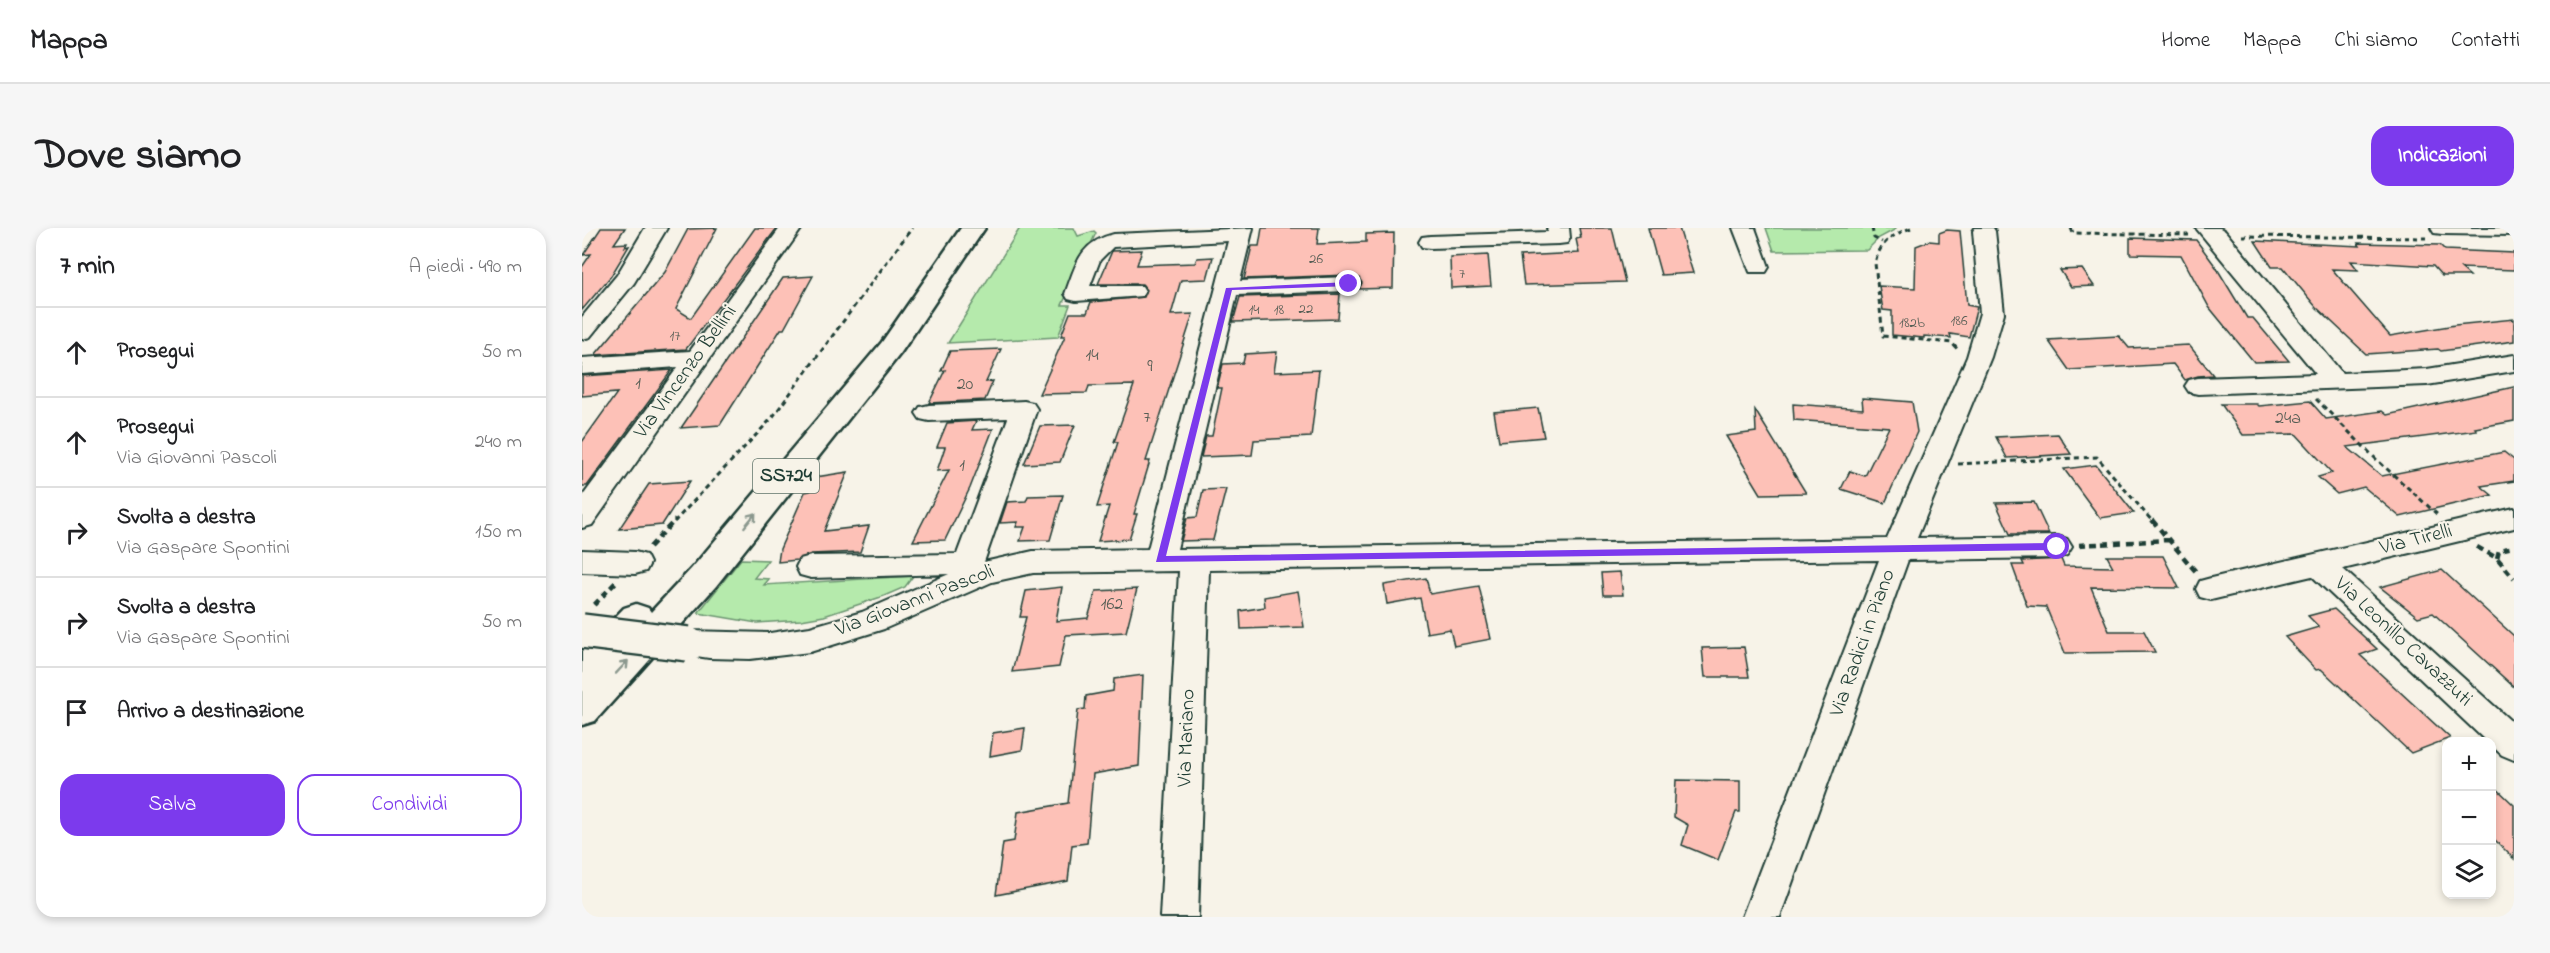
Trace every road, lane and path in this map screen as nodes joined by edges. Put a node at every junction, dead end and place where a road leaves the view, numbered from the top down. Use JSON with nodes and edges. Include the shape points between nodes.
{"nodes":[{"id":1,"x":656,"y":228,"type":"edge"},
{"id":2,"x":791,"y":228,"type":"edge"},
{"id":3,"x":912,"y":228,"type":"edge"},
{"id":4,"x":954,"y":228,"type":"edge"},
{"id":5,"x":973,"y":228,"type":"edge"},
{"id":6,"x":1558,"y":228,"type":"edge"},
{"id":7,"x":1744,"y":228,"type":"edge"},
{"id":8,"x":1872,"y":228,"type":"edge"},
{"id":9,"x":1911,"y":228,"type":"edge"},
{"id":10,"x":2071,"y":228,"type":"edge"},
{"id":11,"x":1987,"y":229,"type":"edge"},
{"id":12,"x":2514,"y":229,"type":"edge"},
{"id":13,"x":1241,"y":231,"type":"edge"},
{"id":14,"x":2212,"y":232,"type":"edge"},
{"id":15,"x":2436,"y":233,"type":"edge"},
{"id":16,"x":1430,"y":241,"type":"edge"},
{"id":17,"x":1882,"y":242,"type":"junction"},
{"id":18,"x":1758,"y":267,"type":"dead end"},
{"id":19,"x":1349,"y":284,"type":"dead end"},
{"id":20,"x":1229,"y":288,"type":"junction"},
{"id":21,"x":1134,"y":291,"type":"dead end"},
{"id":22,"x":582,"y":332,"type":"edge"},
{"id":23,"x":1959,"y":353,"type":"dead end"},
{"id":24,"x":696,"y":358,"type":"junction"},
{"id":25,"x":2514,"y":363,"type":"edge"},
{"id":26,"x":582,"y":366,"type":"edge"},
{"id":27,"x":2334,"y":380,"type":"junction"},
{"id":28,"x":2298,"y":382,"type":"junction"},
{"id":29,"x":2198,"y":386,"type":"dead end"},
{"id":30,"x":929,"y":413,"type":"dead end"},
{"id":31,"x":1933,"y":465,"type":"junction"},
{"id":32,"x":582,"y":518,"type":"edge"},
{"id":33,"x":2514,"y":518,"type":"edge"},
{"id":34,"x":2454,"y":530,"type":"junction"},
{"id":35,"x":2169,"y":540,"type":"junction"},
{"id":36,"x":2057,"y":547,"type":"joint"},
{"id":37,"x":2514,"y":547,"type":"edge"},
{"id":38,"x":1898,"y":548,"type":"junction"},
{"id":39,"x":1160,"y":560,"type":"junction"},
{"id":40,"x":1194,"y":560,"type":"junction"},
{"id":41,"x":582,"y":561,"type":"edge"},
{"id":42,"x":635,"y":563,"type":"junction"},
{"id":43,"x":2318,"y":564,"type":"junction"},
{"id":44,"x":811,"y":567,"type":"dead end"},
{"id":45,"x":972,"y":571,"type":"junction"},
{"id":46,"x":2514,"y":578,"type":"edge"},
{"id":47,"x":2211,"y":589,"type":"joint"},
{"id":48,"x":586,"y":621,"type":"edge"},
{"id":49,"x":582,"y":675,"type":"edge"},
{"id":50,"x":582,"y":710,"type":"edge"},
{"id":51,"x":2514,"y":745,"type":"edge"},
{"id":52,"x":1179,"y":917,"type":"edge"},
{"id":53,"x":1761,"y":917,"type":"edge"}],
"edges":[{"from":1,"to":22,"type":"street","via":[[626,278]]},
{"from":2,"to":24,"type":"street","name":"Via Vincenzo Bellini"},
{"from":3,"to":42,"type":"path","via":[[772,418]]},
{"from":4,"to":49,"type":"highway","via":[[871,346],[673,578]]},
{"from":50,"to":5,"type":"highway","number":"SS724","one_way":true,"via":[[704,577],[891,348]]},
{"from":6,"to":16,"type":"street","via":[[1559,238]]},
{"from":7,"to":18,"type":"street"},
{"from":8,"to":17,"type":"path","via":[[1874,238]]},
{"from":9,"to":17,"type":"path"},
{"from":10,"to":14,"type":"path","via":[[2073,233]]},
{"from":11,"to":31,"type":"street","name":"Via Radici in Piano","via":[[1992,313],[1979,357]]},
{"from":12,"to":15,"type":"street"},
{"from":13,"to":20,"type":"street"},
{"from":13,"to":21,"type":"street","via":[[1109,240],[1094,250],[1076,294]]},
{"from":14,"to":15,"type":"path"},
{"from":14,"to":27,"type":"street"},
{"from":17,"to":23,"type":"path","via":[[1875,263],[1883,336],[1952,343]]},
{"from":19,"to":20,"type":"street"},
{"from":20,"to":39,"type":"street"},
{"from":24,"to":26,"type":"street"},
{"from":24,"to":32,"type":"street","name":"Via Vincenzo Bellini"},
{"from":25,"to":27,"type":"street","via":[[2427,377]]},
{"from":27,"to":28,"type":"street"},
{"from":28,"to":29,"type":"street"},
{"from":28,"to":34,"type":"path"},
{"from":30,"to":45,"type":"street","via":[[1024,409]]},
{"from":31,"to":35,"type":"path","via":[[2097,457]]},
{"from":31,"to":38,"type":"street","name":"Via Radici in Piano"},
{"from":33,"to":34,"type":"street","name":"Via Tirelli"},
{"from":34,"to":43,"type":"street","name":"Via Tirelli"},
{"from":35,"to":36,"type":"path"},
{"from":35,"to":47,"type":"path"},
{"from":36,"to":38,"type":"street","name":"Via Giovanni Pascoli"},
{"from":37,"to":46,"type":"path","via":[[2499,550],[2497,558]]},
{"from":38,"to":40,"type":"street","name":"Via Giovanni Pascoli"},
{"from":38,"to":53,"type":"street","name":"Via Radici in Piano"},
{"from":39,"to":40,"type":"street","name":"Via Giovanni Pascoli"},
{"from":39,"to":45,"type":"street","name":"Via Giovanni Pascoli","via":[[1033,562]]},
{"from":40,"to":52,"type":"street","name":"Via Mariano"},
{"from":41,"to":42,"type":"street"},
{"from":42,"to":48,"type":"path"},
{"from":43,"to":47,"type":"street","name":"Via Tirelli"},
{"from":43,"to":51,"type":"street","name":"Via Leonillo Cavazzuti"},
{"from":44,"to":45,"type":"street","via":[[951,563]]},
{"from":45,"to":48,"type":"street","name":"Via Giovanni Pascoli","bridge":true,"via":[[852,628],[756,648],[688,644]]}]}
